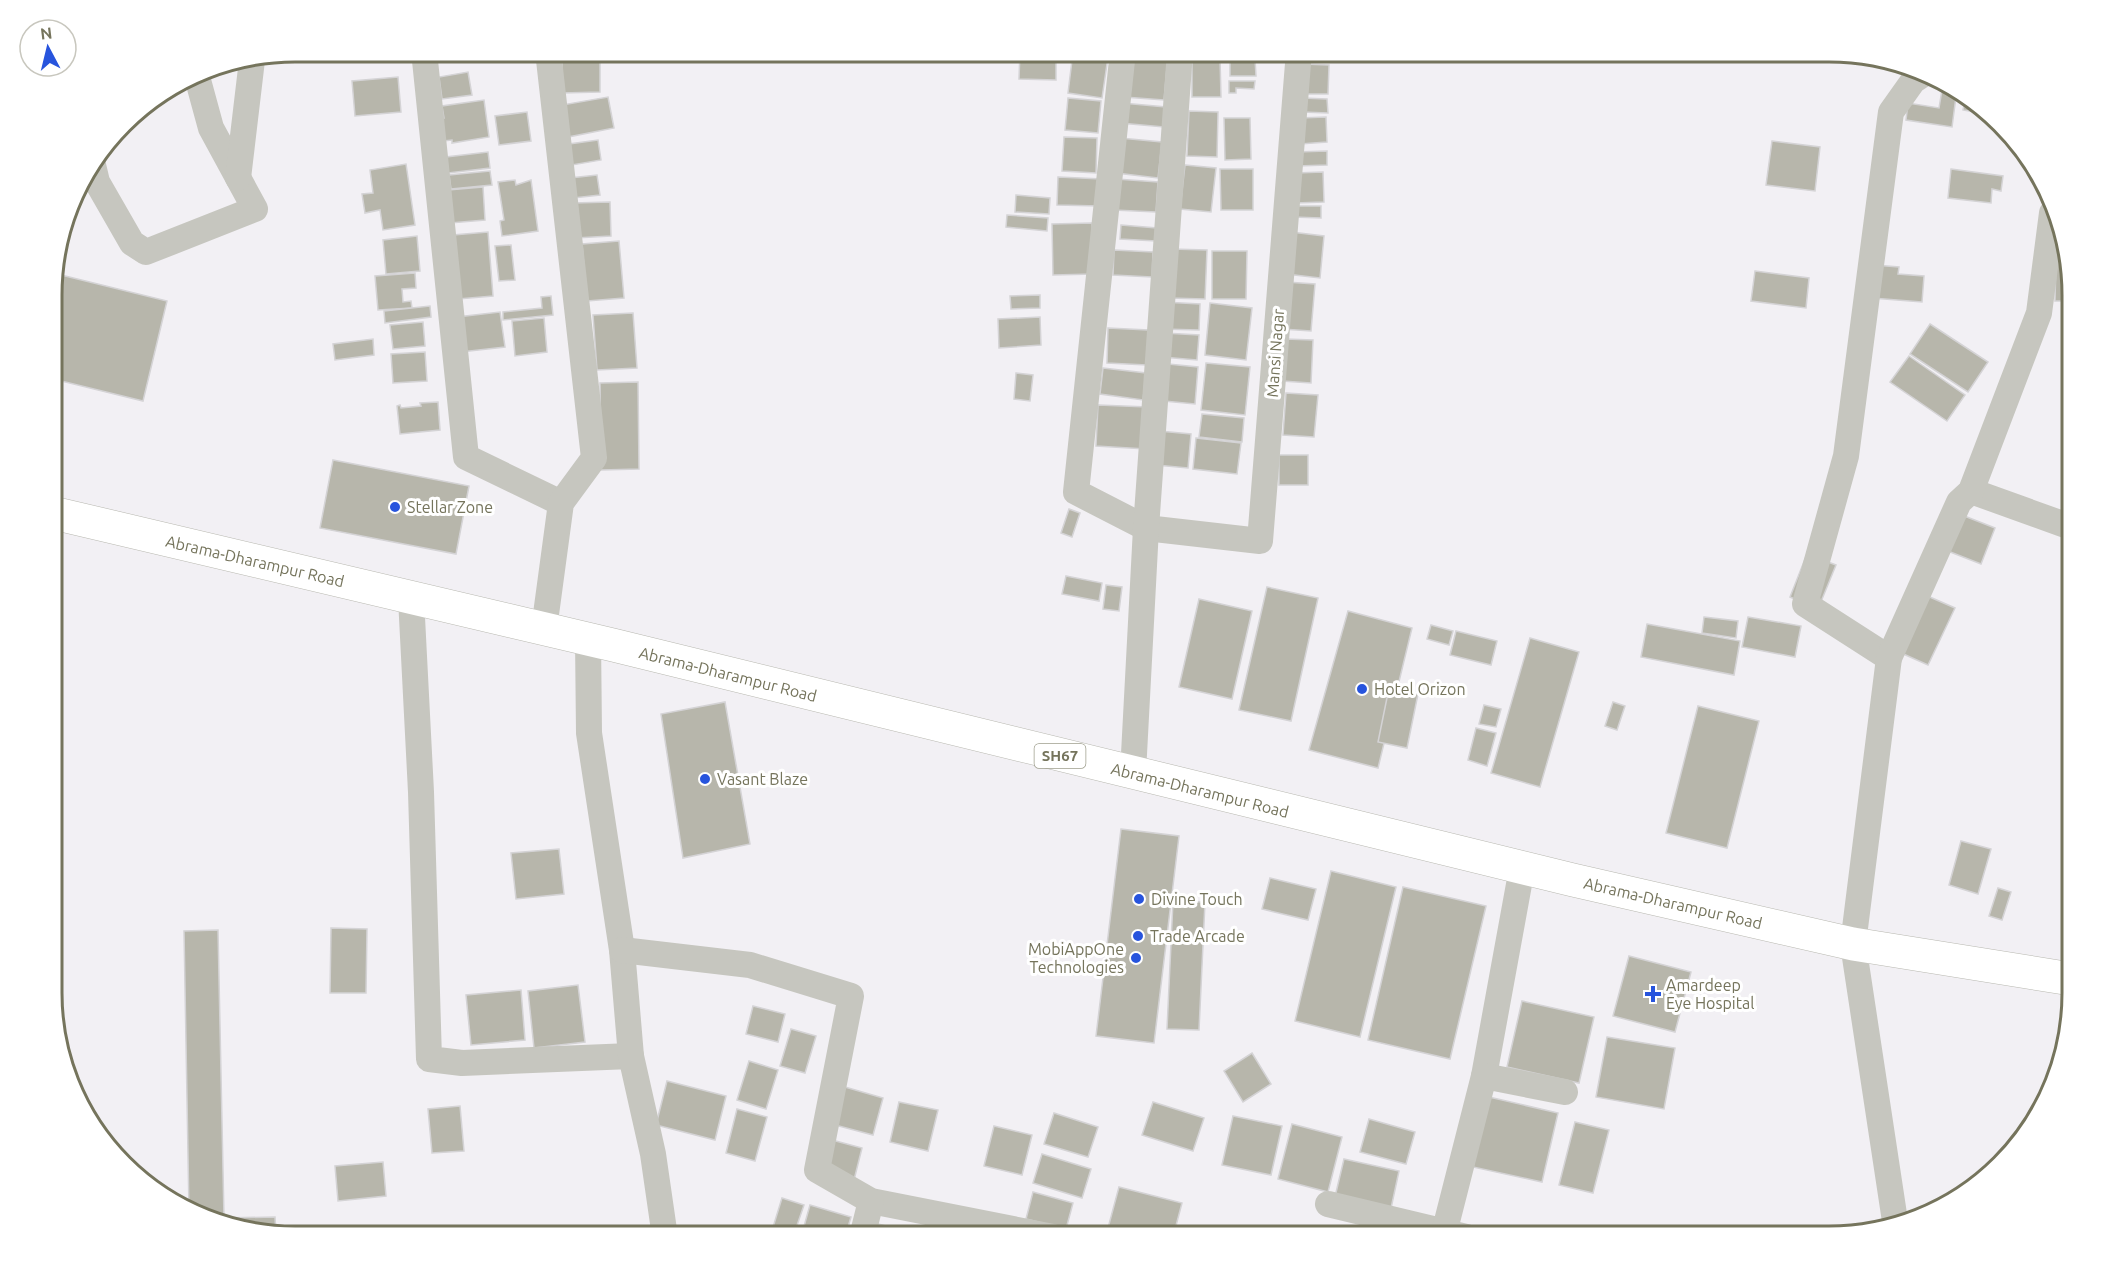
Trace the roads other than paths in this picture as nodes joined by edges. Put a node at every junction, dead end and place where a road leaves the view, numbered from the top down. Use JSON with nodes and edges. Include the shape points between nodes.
{"nodes":[{"id":1,"x":425,"y":62,"type":"edge"},
{"id":2,"x":549,"y":62,"type":"edge"},
{"id":3,"x":1122,"y":62,"type":"edge"},
{"id":4,"x":1179,"y":62,"type":"edge"},
{"id":5,"x":1298,"y":62,"type":"edge"},
{"id":6,"x":251,"y":66,"type":"edge"},
{"id":7,"x":1917,"y":79,"type":"edge"},
{"id":8,"x":199,"y":82,"type":"edge"},
{"id":9,"x":238,"y":178,"type":"junction"},
{"id":10,"x":91,"y":181,"type":"edge"},
{"id":11,"x":2051,"y":224,"type":"edge"},
{"id":12,"x":1971,"y":491,"type":"junction"},
{"id":13,"x":561,"y":503,"type":"junction"},
{"id":14,"x":62,"y":515,"type":"edge"},
{"id":15,"x":2062,"y":523,"type":"edge"},
{"id":16,"x":1146,"y":528,"type":"junction"},
{"id":17,"x":411,"y":598,"type":"junction"},
{"id":18,"x":544,"y":629,"type":"junction"},
{"id":19,"x":588,"y":639,"type":"junction"},
{"id":20,"x":1889,"y":658,"type":"junction"},
{"id":21,"x":1133,"y":773,"type":"junction"},
{"id":22,"x":1522,"y":868,"type":"junction"},
{"id":23,"x":1853,"y":944,"type":"junction"},
{"id":24,"x":622,"y":950,"type":"junction"},
{"id":25,"x":2062,"y":977,"type":"edge"},
{"id":26,"x":631,"y":1056,"type":"junction"},
{"id":27,"x":1484,"y":1076,"type":"junction"},
{"id":28,"x":1565,"y":1092,"type":"dead end"},
{"id":29,"x":871,"y":1201,"type":"junction"},
{"id":30,"x":1328,"y":1204,"type":"dead end"},
{"id":31,"x":1894,"y":1217,"type":"edge"},
{"id":32,"x":663,"y":1226,"type":"edge"},
{"id":33,"x":864,"y":1226,"type":"edge"},
{"id":34,"x":997,"y":1226,"type":"edge"},
{"id":35,"x":1415,"y":1226,"type":"edge"},
{"id":36,"x":1453,"y":1226,"type":"edge"}],
"edges":[{"from":1,"to":13,"type":"street","via":[[466,457]]},
{"from":2,"to":13,"type":"street","via":[[594,459]]},
{"from":3,"to":16,"type":"street","name":"Mansi Nagar","via":[[1076,492]]},
{"from":4,"to":16,"type":"street"},
{"from":5,"to":16,"type":"street","name":"Mansi Nagar","via":[[1260,541]]},
{"from":6,"to":9,"type":"street"},
{"from":7,"to":20,"type":"street","via":[[1891,112],[1846,456],[1805,604]]},
{"from":8,"to":9,"type":"street","via":[[211,128]]},
{"from":9,"to":10,"type":"street","via":[[255,209],[146,252],[132,243]]},
{"from":11,"to":12,"type":"street","via":[[2039,313]]},
{"from":12,"to":15,"type":"street"},
{"from":12,"to":20,"type":"street","via":[[1959,502]]},
{"from":13,"to":18,"type":"street"},
{"from":14,"to":17,"type":"main road","name":"Abrama-Dharampur Road","number":"SH67"},
{"from":16,"to":21,"type":"street"},
{"from":17,"to":18,"type":"main road","name":"Abrama-Dharampur Road","number":"SH67"},
{"from":17,"to":26,"type":"street","via":[[429,1059],[462,1063]]},
{"from":18,"to":19,"type":"main road","name":"Abrama-Dharampur Road","number":"SH67"},
{"from":19,"to":21,"type":"main road","name":"Abrama-Dharampur Road","number":"SH67"},
{"from":19,"to":24,"type":"street","via":[[589,733]]},
{"from":20,"to":23,"type":"street"},
{"from":21,"to":22,"type":"main road","name":"Abrama-Dharampur Road","number":"SH67"},
{"from":22,"to":23,"type":"main road","name":"Abrama-Dharampur Road","number":"SH67"},
{"from":22,"to":27,"type":"street"},
{"from":23,"to":25,"type":"main road","name":"Abrama-Dharampur Road","number":"SH67"},
{"from":23,"to":31,"type":"street"},
{"from":24,"to":26,"type":"street"},
{"from":24,"to":29,"type":"street","via":[[750,965],[851,996],[817,1170]]},
{"from":26,"to":32,"type":"street","via":[[653,1154]]},
{"from":27,"to":28,"type":"street"},
{"from":27,"to":36,"type":"street"},
{"from":29,"to":33,"type":"street"},
{"from":29,"to":34,"type":"street"},
{"from":30,"to":35,"type":"street"}]}
